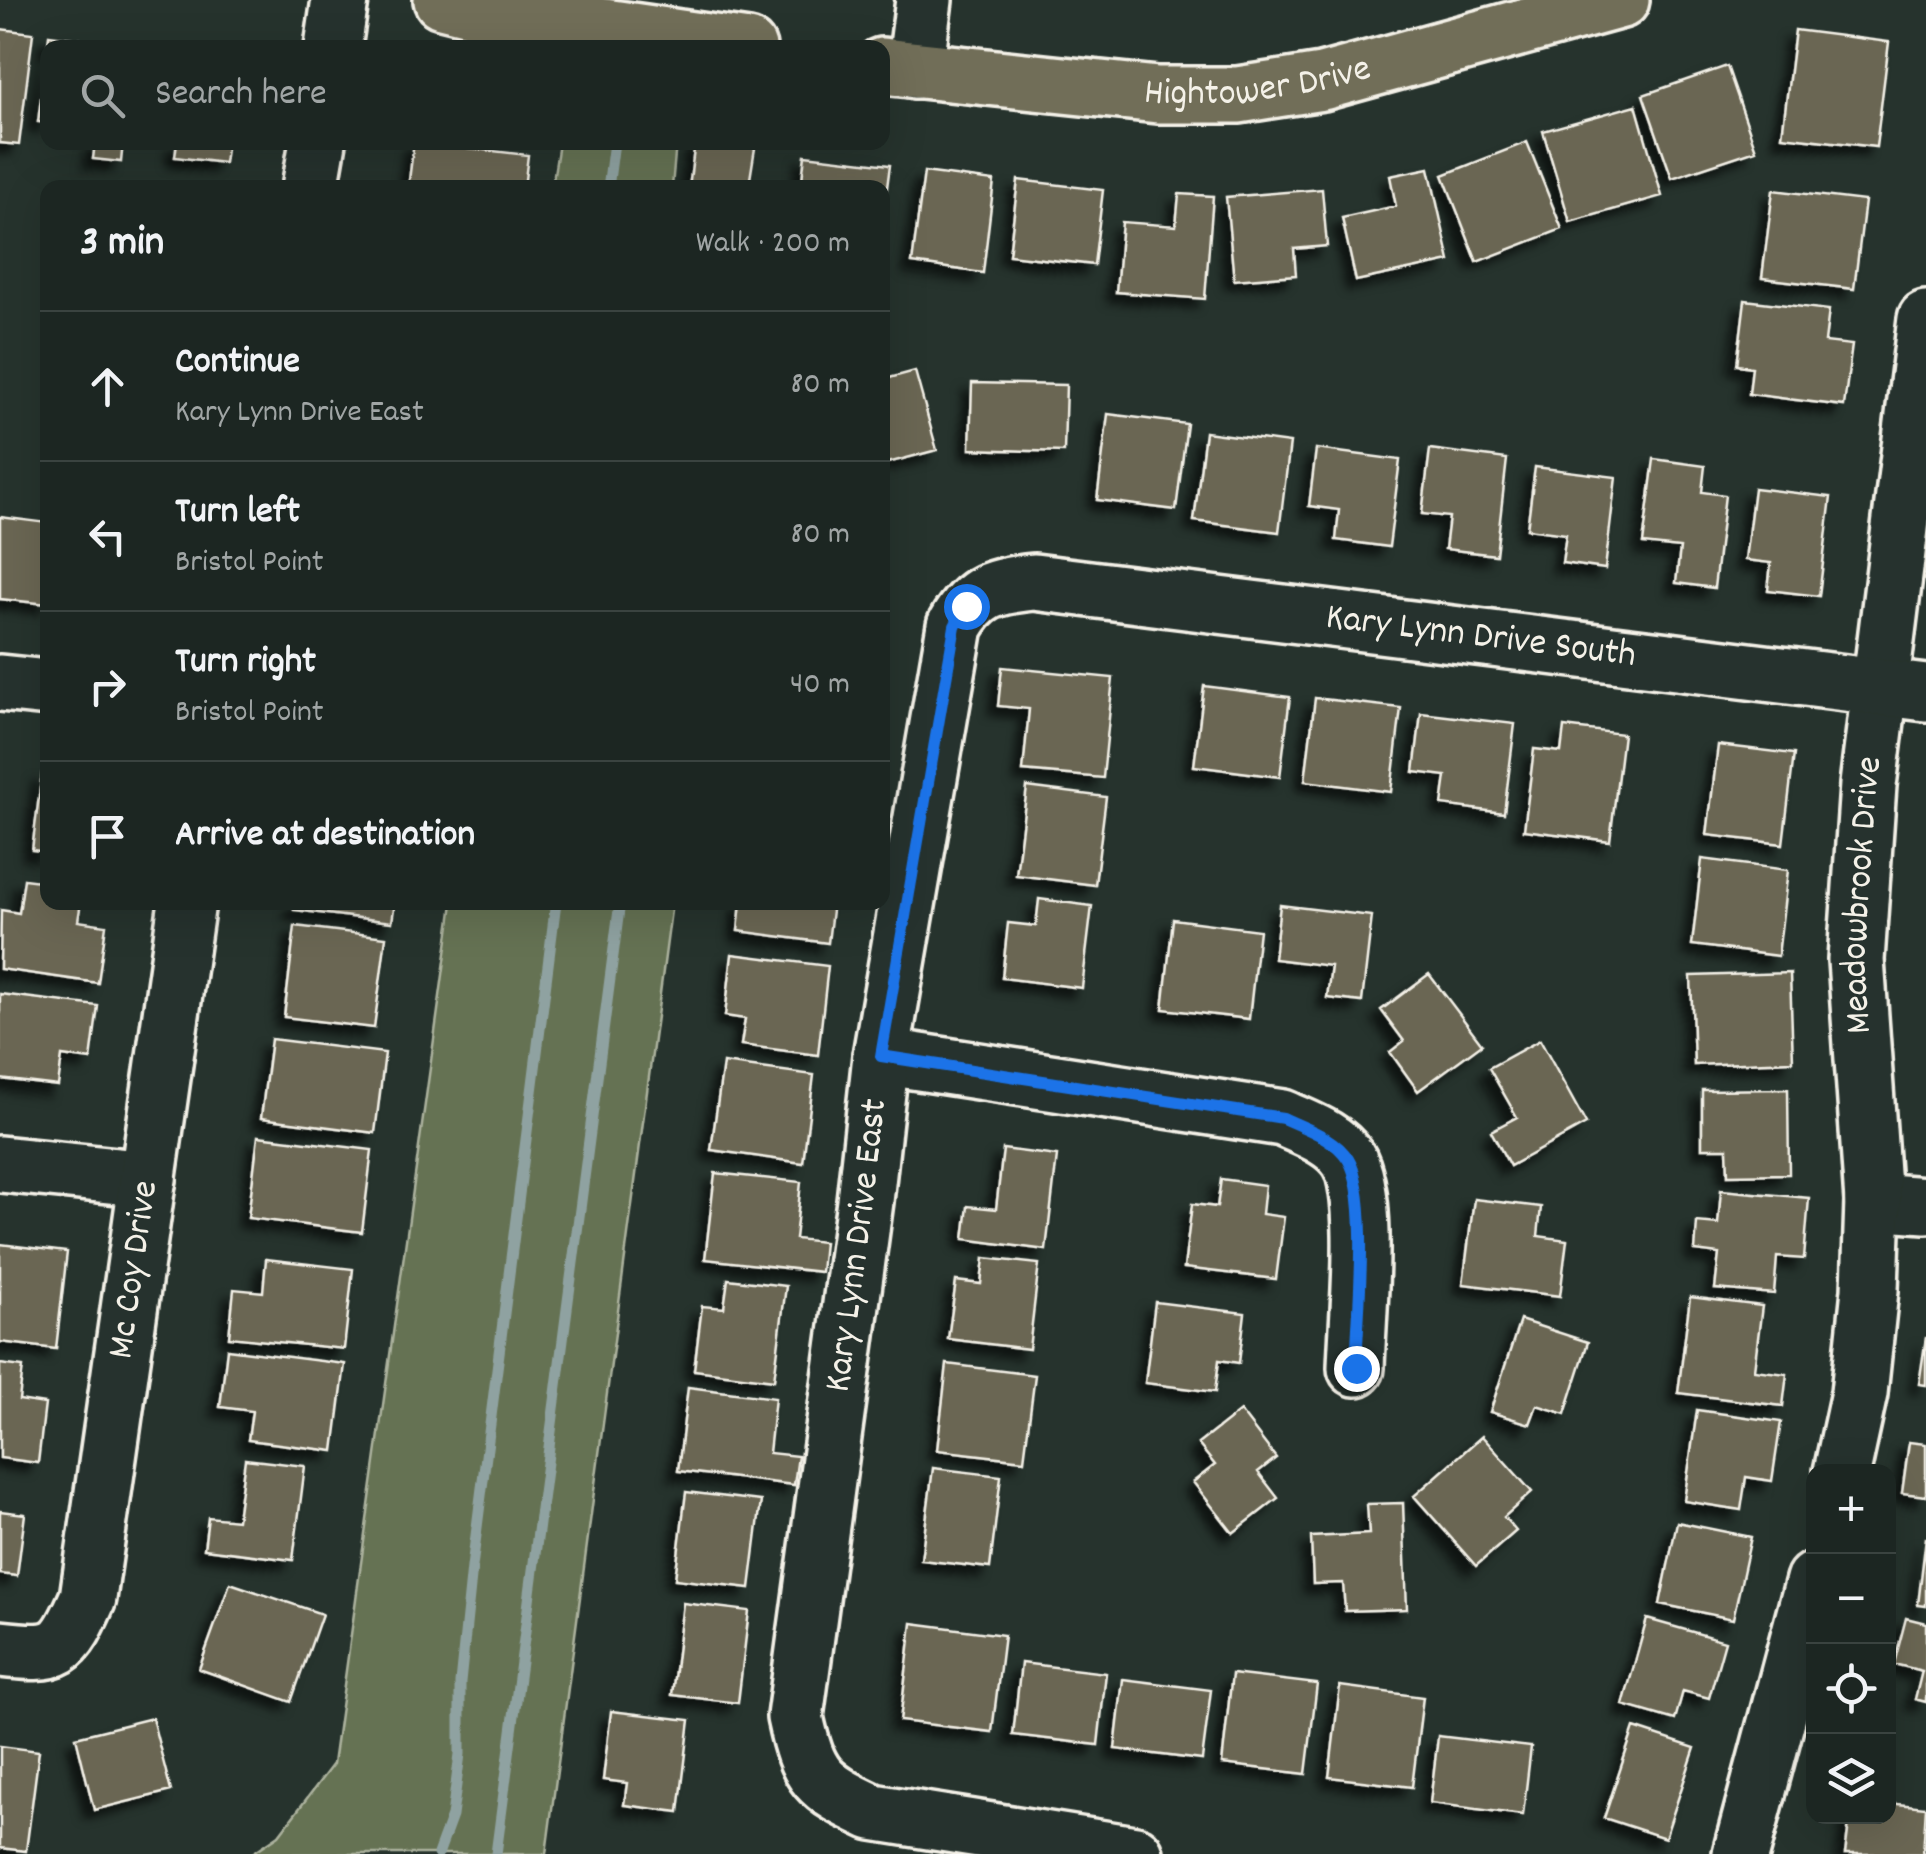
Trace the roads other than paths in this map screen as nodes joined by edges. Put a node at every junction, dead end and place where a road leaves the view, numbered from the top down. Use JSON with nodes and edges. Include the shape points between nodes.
{"nodes":[{"id":1,"x":340,"y":0,"type":"edge"},
{"id":2,"x":442,"y":0,"type":"edge"},
{"id":3,"x":924,"y":0,"type":"edge"},
{"id":4,"x":1621,"y":0,"type":"edge"},
{"id":5,"x":334,"y":40,"type":"edge"},
{"id":6,"x":693,"y":40,"type":"edge"},
{"id":7,"x":899,"y":68,"type":"edge"},
{"id":8,"x":317,"y":150,"type":"edge"},
{"id":9,"x":311,"y":180,"type":"edge"},
{"id":10,"x":1926,"y":318,"type":"edge"},
{"id":11,"x":1034,"y":582,"type":"joint"},
{"id":12,"x":0,"y":683,"type":"edge"},
{"id":13,"x":40,"y":687,"type":"edge"},
{"id":14,"x":1902,"y":690,"type":"edge"},
{"id":15,"x":186,"y":910,"type":"edge"},
{"id":16,"x":881,"y":1056,"type":"junction"},
{"id":17,"x":0,"y":1164,"type":"edge"},
{"id":18,"x":148,"y":1179,"type":"junction"},
{"id":19,"x":1872,"y":1201,"type":"junction"},
{"id":20,"x":1926,"y":1205,"type":"edge"},
{"id":21,"x":1356,"y":1368,"type":"dead end"},
{"id":22,"x":1844,"y":1464,"type":"edge"},
{"id":23,"x":1806,"y":1610,"type":"edge"},
{"id":24,"x":0,"y":1649,"type":"edge"},
{"id":25,"x":1135,"y":1854,"type":"edge"},
{"id":26,"x":1741,"y":1854,"type":"edge"}],
"edges":[{"from":1,"to":5,"type":"street"},
{"from":2,"to":6,"type":"main road"},
{"from":3,"to":7,"type":"street"},
{"from":4,"to":7,"type":"main road","name":"Hightower Drive","via":[[1322,82],[1238,95],[1158,95]]},
{"from":8,"to":9,"type":"street"},
{"from":10,"to":14,"type":"street","name":"Meadowbrook Drive"},
{"from":11,"to":14,"type":"street","name":"Kary Lynn Drive South"},
{"from":11,"to":16,"type":"street","name":"Kary Lynn Drive East","via":[[996,586],[966,606],[955,626]]},
{"from":12,"to":13,"type":"street"},
{"from":14,"to":19,"type":"street","name":"Meadowbrook Drive","via":[[1856,960]]},
{"from":15,"to":18,"type":"street","name":"Mc Coy Drive"},
{"from":16,"to":21,"type":"street","via":[[1283,1118],[1331,1140],[1355,1175],[1360,1214]]},
{"from":16,"to":25,"type":"street","name":"Kary Lynn Drive East","via":[[795,1717],[803,1757],[817,1780],[873,1812]]},
{"from":17,"to":18,"type":"street"},
{"from":18,"to":24,"type":"street","name":"Mc Coy Drive","via":[[88,1598],[60,1648]]},
{"from":19,"to":20,"type":"street"},
{"from":19,"to":22,"type":"street","name":"Meadowbrook Drive","via":[[1859,1393]]},
{"from":23,"to":26,"type":"street"}]}
